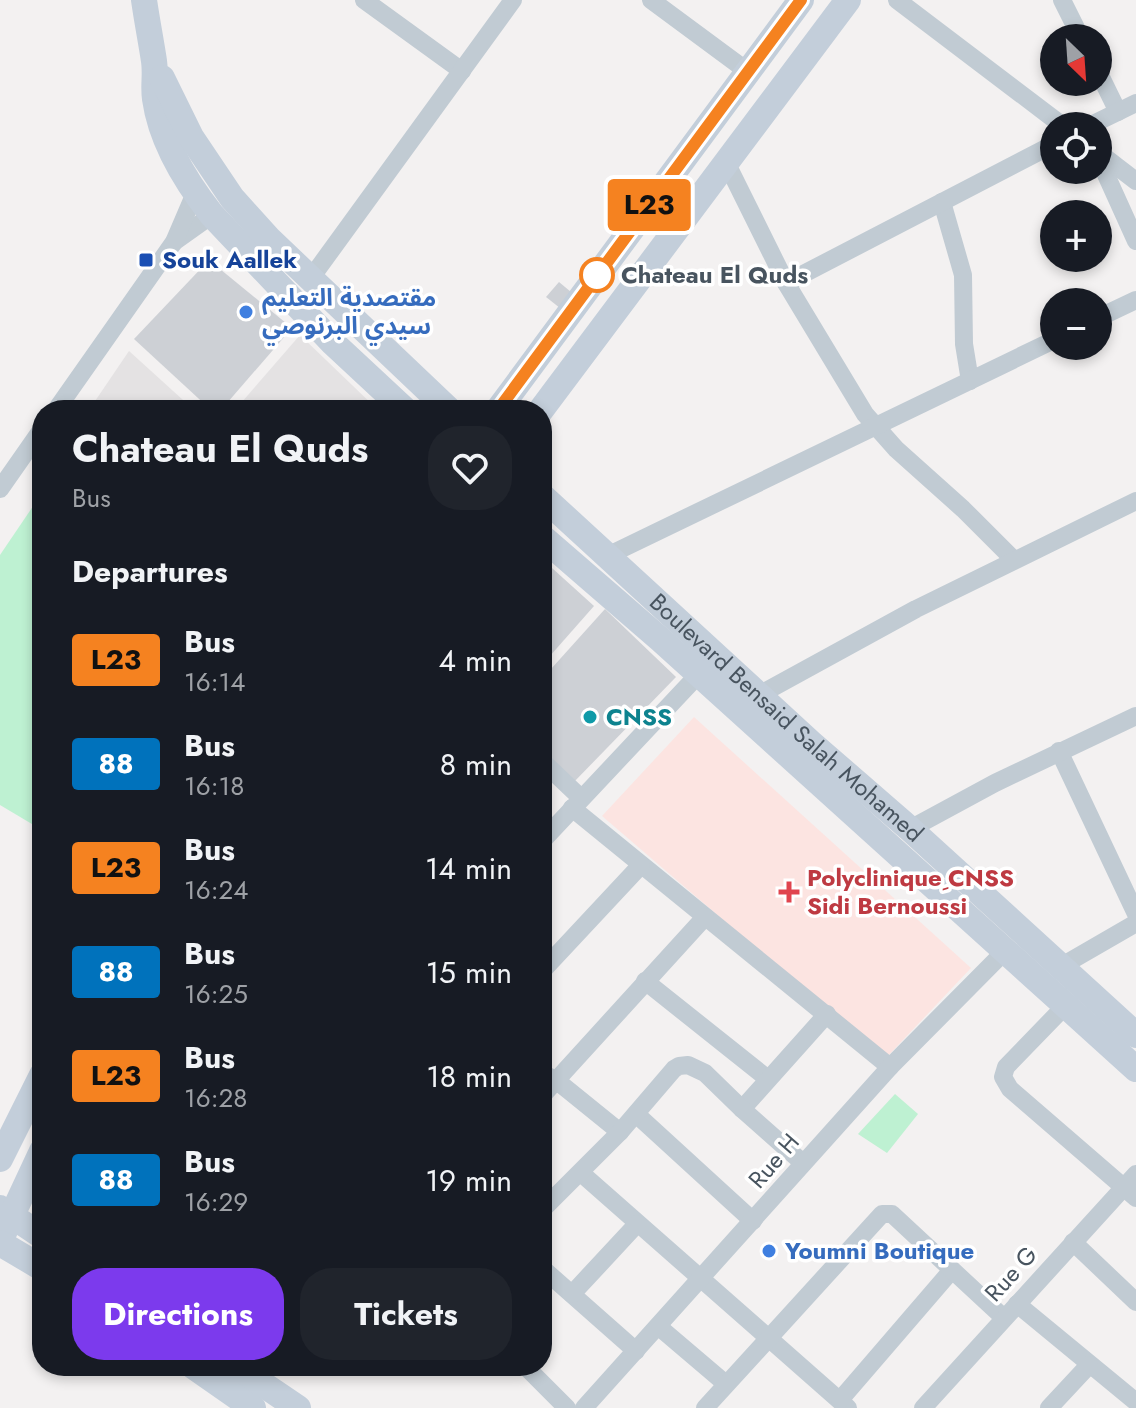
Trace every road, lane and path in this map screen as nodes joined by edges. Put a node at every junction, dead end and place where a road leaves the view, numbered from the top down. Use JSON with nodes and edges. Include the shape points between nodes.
{"nodes":[{"id":1,"x":364,"y":0,"type":"edge"},
{"id":2,"x":513,"y":0,"type":"edge"},
{"id":3,"x":651,"y":0,"type":"edge"},
{"id":4,"x":801,"y":0,"type":"edge"},
{"id":5,"x":848,"y":0,"type":"edge"},
{"id":6,"x":897,"y":0,"type":"edge"},
{"id":7,"x":1062,"y":0,"type":"edge"},
{"id":8,"x":150,"y":4,"type":"edge"},
{"id":9,"x":1074,"y":24,"type":"edge"},
{"id":10,"x":155,"y":64,"type":"junction"},
{"id":11,"x":462,"y":71,"type":"junction"},
{"id":12,"x":747,"y":71,"type":"junction"},
{"id":13,"x":1110,"y":96,"type":"edge"},
{"id":14,"x":1136,"y":103,"type":"edge"},
{"id":15,"x":1045,"y":112,"type":"edge"},
{"id":16,"x":1118,"y":112,"type":"junction"},
{"id":17,"x":1112,"y":115,"type":"edge"},
{"id":18,"x":1040,"y":151,"type":"edge"},
{"id":19,"x":726,"y":162,"type":"junction"},
{"id":20,"x":1112,"y":165,"type":"edge"},
{"id":21,"x":215,"y":174,"type":"junction"},
{"id":22,"x":1136,"y":181,"type":"edge"},
{"id":23,"x":1111,"y":184,"type":"edge"},
{"id":24,"x":195,"y":193,"type":"junction"},
{"id":25,"x":232,"y":198,"type":"junction"},
{"id":26,"x":942,"y":202,"type":"junction"},
{"id":27,"x":212,"y":215,"type":"junction"},
{"id":28,"x":1136,"y":241,"type":"edge"},
{"id":29,"x":174,"y":242,"type":"junction"},
{"id":30,"x":311,"y":278,"type":"junction"},
{"id":31,"x":786,"y":283,"type":"junction"},
{"id":32,"x":1136,"y":300,"type":"edge"},
{"id":33,"x":1112,"y":311,"type":"edge"},
{"id":34,"x":1040,"y":347,"type":"edge"},
{"id":35,"x":970,"y":381,"type":"junction"},
{"id":36,"x":63,"y":400,"type":"edge"},
{"id":37,"x":394,"y":400,"type":"edge"},
{"id":38,"x":439,"y":400,"type":"edge"},
{"id":39,"x":505,"y":400,"type":"edge"},
{"id":40,"x":548,"y":400,"type":"edge"},
{"id":41,"x":876,"y":427,"type":"junction"},
{"id":42,"x":32,"y":443,"type":"edge"},
{"id":43,"x":0,"y":489,"type":"edge"},
{"id":44,"x":1136,"y":501,"type":"edge"},
{"id":45,"x":552,"y":505,"type":"edge"},
{"id":46,"x":552,"y":546,"type":"edge"},
{"id":47,"x":607,"y":556,"type":"junction"},
{"id":48,"x":1014,"y":560,"type":"junction"},
{"id":49,"x":698,"y":675,"type":"junction"},
{"id":50,"x":759,"y":695,"type":"junction"},
{"id":51,"x":1136,"y":716,"type":"edge"},
{"id":52,"x":1059,"y":751,"type":"junction"},
{"id":53,"x":552,"y":773,"type":"edge"},
{"id":54,"x":577,"y":803,"type":"junction"},
{"id":55,"x":910,"y":829,"type":"junction"},
{"id":56,"x":552,"y":830,"type":"edge"},
{"id":57,"x":641,"y":865,"type":"junction"},
{"id":58,"x":1136,"y":914,"type":"edge"},
{"id":59,"x":705,"y":917,"type":"junction"},
{"id":60,"x":1136,"y":923,"type":"edge"},
{"id":61,"x":1005,"y":951,"type":"junction"},
{"id":62,"x":552,"y":959,"type":"edge"},
{"id":63,"x":1060,"y":967,"type":"junction"},
{"id":64,"x":645,"y":981,"type":"junction"},
{"id":65,"x":1066,"y":1005,"type":"junction"},
{"id":66,"x":827,"y":1014,"type":"junction"},
{"id":67,"x":1136,"y":1035,"type":"edge"},
{"id":68,"x":890,"y":1067,"type":"junction"},
{"id":69,"x":1136,"y":1069,"type":"edge"},
{"id":70,"x":552,"y":1075,"type":"edge"},
{"id":71,"x":552,"y":1079,"type":"edge"},
{"id":72,"x":768,"y":1079,"type":"junction"},
{"id":73,"x":32,"y":1095,"type":"edge"},
{"id":74,"x":742,"y":1109,"type":"junction"},
{"id":75,"x":636,"y":1114,"type":"junction"},
{"id":76,"x":620,"y":1132,"type":"junction"},
{"id":77,"x":0,"y":1159,"type":"edge"},
{"id":78,"x":803,"y":1163,"type":"junction"},
{"id":79,"x":32,"y":1168,"type":"edge"},
{"id":80,"x":581,"y":1173,"type":"junction"},
{"id":81,"x":1132,"y":1186,"type":"edge"},
{"id":82,"x":552,"y":1197,"type":"edge"},
{"id":83,"x":6,"y":1212,"type":"edge"},
{"id":84,"x":753,"y":1221,"type":"junction"},
{"id":85,"x":637,"y":1224,"type":"junction"},
{"id":86,"x":32,"y":1229,"type":"edge"},
{"id":87,"x":0,"y":1242,"type":"edge"},
{"id":88,"x":1073,"y":1242,"type":"junction"},
{"id":89,"x":32,"y":1262,"type":"edge"},
{"id":90,"x":952,"y":1270,"type":"junction"},
{"id":91,"x":552,"y":1277,"type":"edge"},
{"id":92,"x":701,"y":1281,"type":"junction"},
{"id":93,"x":572,"y":1294,"type":"junction"},
{"id":94,"x":1136,"y":1302,"type":"edge"},
{"id":95,"x":1017,"y":1304,"type":"junction"},
{"id":96,"x":1004,"y":1318,"type":"junction"},
{"id":97,"x":659,"y":1327,"type":"junction"},
{"id":98,"x":769,"y":1338,"type":"junction"},
{"id":99,"x":636,"y":1351,"type":"junction"},
{"id":100,"x":1089,"y":1365,"type":"junction"},
{"id":101,"x":207,"y":1376,"type":"edge"},
{"id":102,"x":250,"y":1376,"type":"edge"},
{"id":103,"x":535,"y":1376,"type":"edge"},
{"id":104,"x":726,"y":1384,"type":"junction"},
{"id":105,"x":1136,"y":1402,"type":"edge"},
{"id":106,"x":844,"y":1404,"type":"edge"},
{"id":107,"x":711,"y":1406,"type":"edge"},
{"id":108,"x":253,"y":1408,"type":"edge"},
{"id":109,"x":296,"y":1408,"type":"edge"},
{"id":110,"x":567,"y":1408,"type":"edge"},
{"id":111,"x":584,"y":1408,"type":"edge"},
{"id":112,"x":923,"y":1408,"type":"edge"},
{"id":113,"x":1049,"y":1408,"type":"edge"}],
"edges":[{"from":1,"to":11,"type":"street"},
{"from":2,"to":11,"type":"street"},
{"from":3,"to":12,"type":"street"},
{"from":4,"to":12,"type":"street"},
{"from":5,"to":19,"type":"street"},
{"from":6,"to":15,"type":"street"},
{"from":7,"to":9,"type":"street"},
{"from":8,"to":10,"type":"street"},
{"from":10,"to":21,"type":"street"},
{"from":10,"to":24,"type":"street","via":[[155,98],[164,130]]},
{"from":11,"to":30,"type":"street"},
{"from":12,"to":39,"type":"street"},
{"from":13,"to":16,"type":"street"},
{"from":14,"to":16,"type":"street"},
{"from":16,"to":17,"type":"street"},
{"from":18,"to":26,"type":"street"},
{"from":19,"to":31,"type":"street"},
{"from":19,"to":40,"type":"street"},
{"from":20,"to":22,"type":"street"},
{"from":21,"to":24,"type":"street"},
{"from":21,"to":25,"type":"street"},
{"from":23,"to":28,"type":"street"},
{"from":24,"to":27,"type":"street"},
{"from":24,"to":29,"type":"street"},
{"from":25,"to":27,"type":"street"},
{"from":25,"to":30,"type":"street"},
{"from":26,"to":31,"type":"street"},
{"from":26,"to":35,"type":"street","via":[[963,275]]},
{"from":27,"to":29,"type":"street"},
{"from":27,"to":37,"type":"street"},
{"from":29,"to":36,"type":"street"},
{"from":30,"to":38,"type":"street"},
{"from":31,"to":41,"type":"street"},
{"from":32,"to":33,"type":"street"},
{"from":34,"to":35,"type":"street"},
{"from":35,"to":41,"type":"street"},
{"from":41,"to":47,"type":"street"},
{"from":41,"to":48,"type":"street"},
{"from":42,"to":43,"type":"street"},
{"from":44,"to":48,"type":"street"},
{"from":45,"to":47,"type":"street","name":"Boulevard Bensaid Salah Mohamed"},
{"from":46,"to":49,"type":"street","name":"Boulevard Bensaid Salah Mohamed"},
{"from":47,"to":50,"type":"street","name":"Boulevard Bensaid Salah Mohamed"},
{"from":48,"to":50,"type":"street"},
{"from":49,"to":54,"type":"street"},
{"from":49,"to":61,"type":"street","name":"Boulevard Bensaid Salah Mohamed"},
{"from":50,"to":55,"type":"street","name":"Boulevard Bensaid Salah Mohamed"},
{"from":51,"to":52,"type":"street"},
{"from":52,"to":55,"type":"street"},
{"from":52,"to":58,"type":"street"},
{"from":53,"to":54,"type":"street"},
{"from":54,"to":56,"type":"street"},
{"from":54,"to":57,"type":"street"},
{"from":55,"to":63,"type":"street","name":"Boulevard Bensaid Salah Mohamed"},
{"from":57,"to":59,"type":"street"},
{"from":57,"to":62,"type":"street"},
{"from":59,"to":64,"type":"street"},
{"from":59,"to":66,"type":"street"},
{"from":60,"to":63,"type":"street"},
{"from":61,"to":65,"type":"street","name":"Boulevard Bensaid Salah Mohamed"},
{"from":61,"to":68,"type":"street","name":"Rue H"},
{"from":63,"to":67,"type":"street","name":"Boulevard Bensaid Salah Mohamed"},
{"from":64,"to":70,"type":"street"},
{"from":64,"to":72,"type":"street"},
{"from":65,"to":69,"type":"street","name":"Boulevard Bensaid Salah Mohamed"},
{"from":65,"to":81,"type":"street","via":[[1006,1067],[1003,1077],[1010,1089]]},
{"from":66,"to":68,"type":"street"},
{"from":66,"to":72,"type":"street"},
{"from":68,"to":78,"type":"street","name":"Rue H"},
{"from":71,"to":76,"type":"street"},
{"from":72,"to":74,"type":"street"},
{"from":73,"to":77,"type":"street"},
{"from":74,"to":75,"type":"street","via":[[705,1073],[684,1064]]},
{"from":74,"to":78,"type":"street"},
{"from":75,"to":76,"type":"street"},
{"from":75,"to":84,"type":"street"},
{"from":76,"to":80,"type":"street"},
{"from":78,"to":84,"type":"street","name":"Rue H"},
{"from":79,"to":83,"type":"street"},
{"from":80,"to":82,"type":"street"},
{"from":80,"to":85,"type":"street"},
{"from":81,"to":88,"type":"street","name":"Rue G"},
{"from":83,"to":86,"type":"street"},
{"from":83,"to":87,"type":"street"},
{"from":84,"to":92,"type":"street","name":"Rue H"},
{"from":85,"to":92,"type":"street"},
{"from":85,"to":93,"type":"street"},
{"from":87,"to":89,"type":"street"},
{"from":88,"to":94,"type":"street"},
{"from":88,"to":95,"type":"street","name":"Rue G"},
{"from":90,"to":96,"type":"street"},
{"from":90,"to":98,"type":"street","via":[[892,1214],[882,1214]]},
{"from":90,"to":106,"type":"street"},
{"from":91,"to":93,"type":"street"},
{"from":92,"to":97,"type":"street","name":"Rue H"},
{"from":92,"to":98,"type":"street"},
{"from":93,"to":99,"type":"street"},
{"from":95,"to":96,"type":"street","name":"Rue G"},
{"from":95,"to":100,"type":"street"},
{"from":96,"to":112,"type":"street","name":"Rue G"},
{"from":97,"to":99,"type":"street","name":"Rue H"},
{"from":97,"to":104,"type":"street"},
{"from":98,"to":104,"type":"street"},
{"from":98,"to":106,"type":"street"},
{"from":99,"to":111,"type":"street","name":"Rue H"},
{"from":100,"to":105,"type":"street"},
{"from":100,"to":113,"type":"street"},
{"from":101,"to":108,"type":"street"},
{"from":102,"to":109,"type":"street"},
{"from":103,"to":110,"type":"street"},
{"from":104,"to":107,"type":"street"}]}
